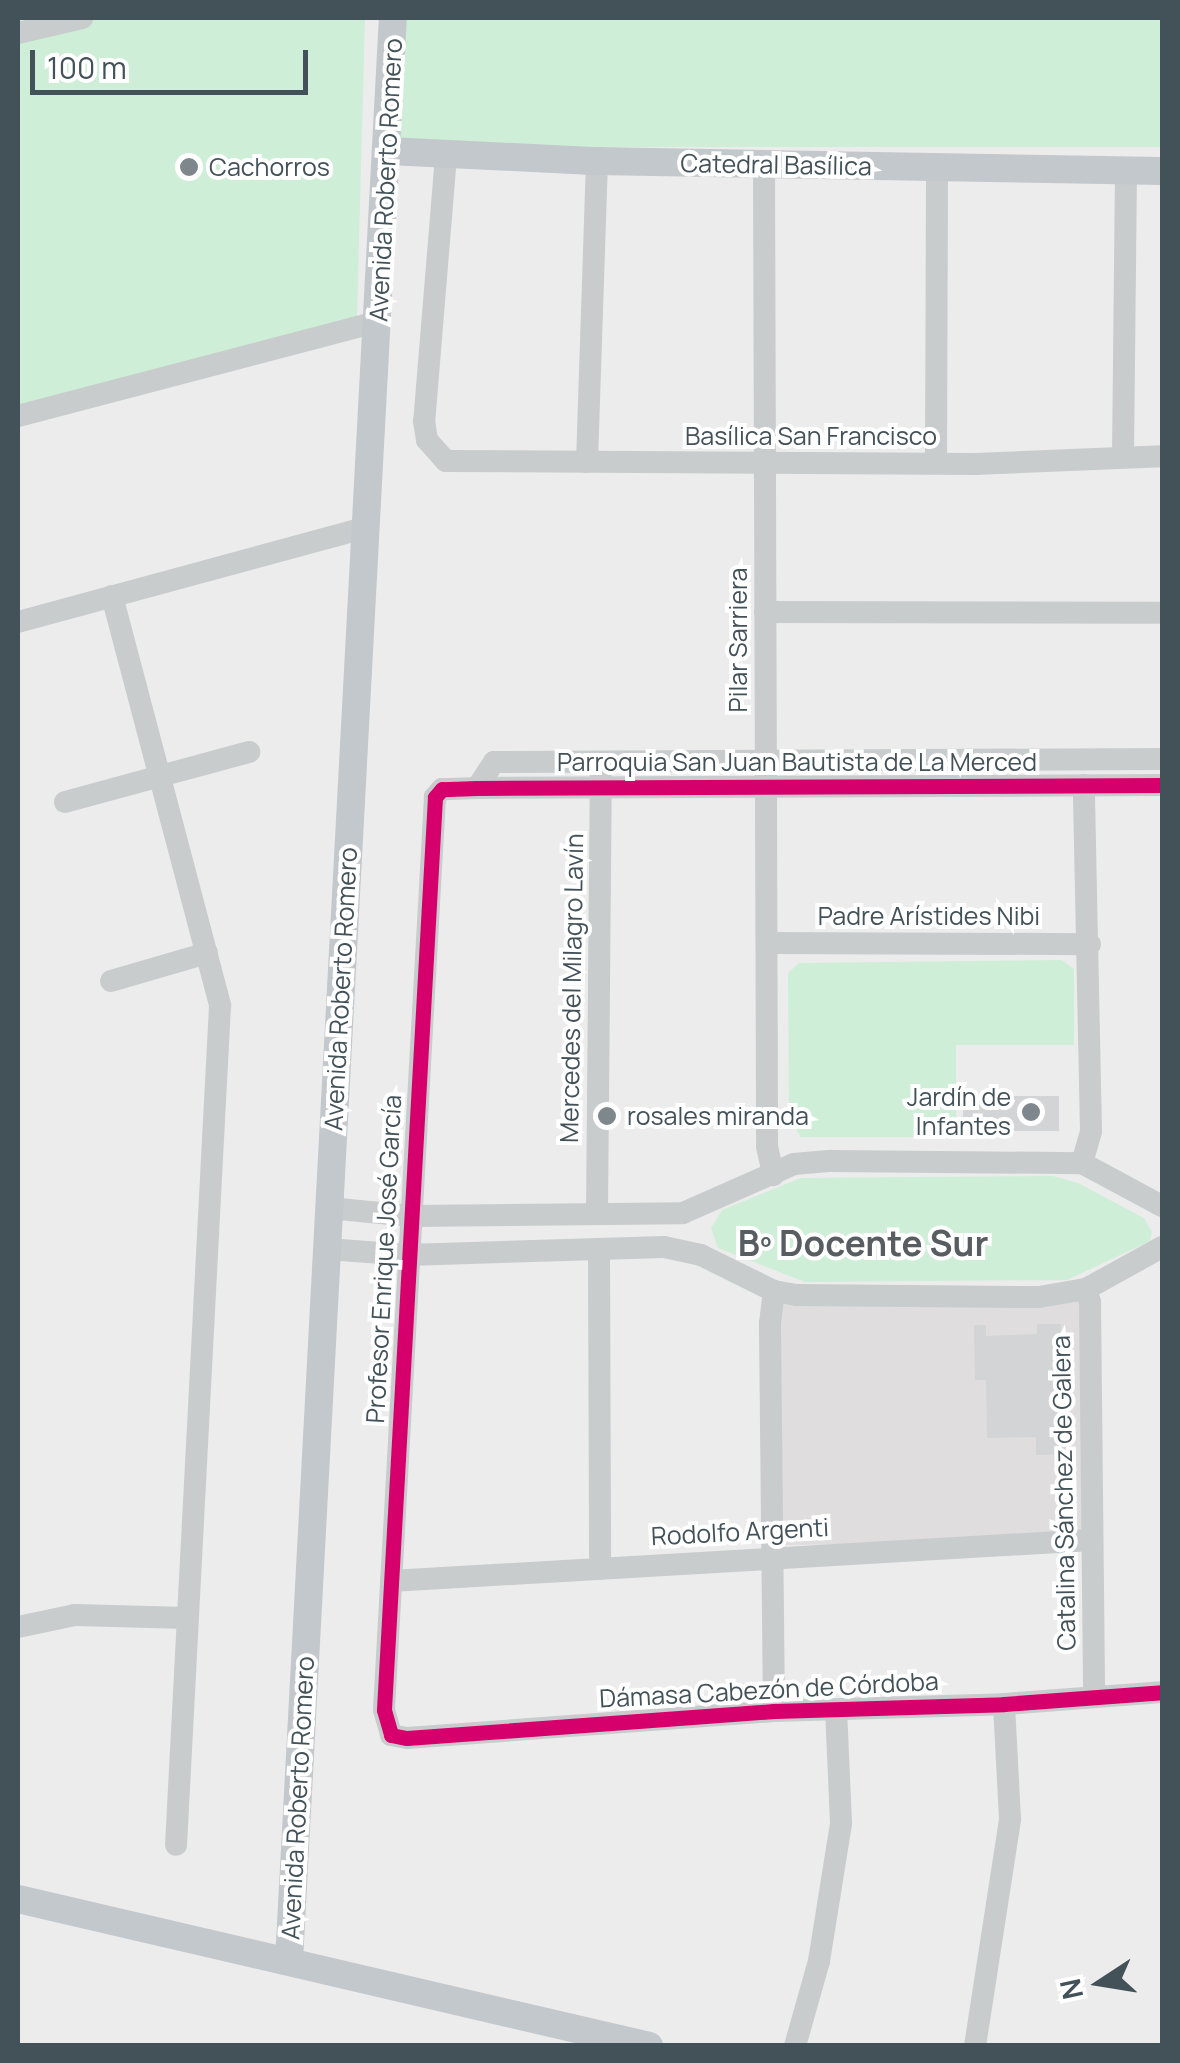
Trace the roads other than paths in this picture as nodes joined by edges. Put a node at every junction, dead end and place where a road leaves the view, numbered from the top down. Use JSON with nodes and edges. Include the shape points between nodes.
{"nodes":[{"id":1,"x":82,"y":18,"type":"edge"},
{"id":2,"x":394,"y":18,"type":"edge"},
{"id":3,"x":18,"y":34,"type":"edge"},
{"id":4,"x":389,"y":151,"type":"junction"},
{"id":5,"x":446,"y":156,"type":"junction"},
{"id":6,"x":597,"y":161,"type":"junction"},
{"id":7,"x":764,"y":165,"type":"junction"},
{"id":8,"x":937,"y":168,"type":"junction"},
{"id":9,"x":1126,"y":171,"type":"junction"},
{"id":10,"x":1162,"y":171,"type":"edge"},
{"id":11,"x":380,"y":321,"type":"junction"},
{"id":12,"x":18,"y":416,"type":"edge"},
{"id":13,"x":1162,"y":456,"type":"edge"},
{"id":14,"x":1123,"y":457,"type":"junction"},
{"id":15,"x":588,"y":462,"type":"junction"},
{"id":16,"x":936,"y":463,"type":"junction"},
{"id":17,"x":765,"y":464,"type":"junction"},
{"id":18,"x":365,"y":528,"type":"junction"},
{"id":19,"x":112,"y":596,"type":"junction"},
{"id":20,"x":765,"y":612,"type":"junction"},
{"id":21,"x":1162,"y":613,"type":"edge"},
{"id":22,"x":18,"y":622,"type":"edge"},
{"id":23,"x":250,"y":752,"type":"dead end"},
{"id":24,"x":1162,"y":759,"type":"edge"},
{"id":25,"x":766,"y":761,"type":"junction"},
{"id":26,"x":602,"y":762,"type":"junction"},
{"id":27,"x":160,"y":776,"type":"junction"},
{"id":28,"x":1162,"y":785,"type":"edge"},
{"id":29,"x":766,"y":786,"type":"junction"},
{"id":30,"x":1084,"y":786,"type":"junction"},
{"id":31,"x":477,"y":788,"type":"junction"},
{"id":32,"x":601,"y":788,"type":"junction"},
{"id":33,"x":435,"y":797,"type":"joint"},
{"id":34,"x":65,"y":802,"type":"dead end"},
{"id":35,"x":767,"y":942,"type":"junction"},
{"id":36,"x":1090,"y":944,"type":"junction"},
{"id":37,"x":207,"y":953,"type":"junction"},
{"id":38,"x":111,"y":981,"type":"dead end"},
{"id":39,"x":1082,"y":1164,"type":"junction"},
{"id":40,"x":773,"y":1174,"type":"junction"},
{"id":41,"x":1162,"y":1206,"type":"edge"},
{"id":42,"x":330,"y":1208,"type":"junction"},
{"id":43,"x":682,"y":1213,"type":"junction"},
{"id":44,"x":597,"y":1214,"type":"junction"},
{"id":45,"x":411,"y":1216,"type":"junction"},
{"id":46,"x":1162,"y":1247,"type":"edge"},
{"id":47,"x":326,"y":1249,"type":"junction"},
{"id":48,"x":599,"y":1250,"type":"junction"},
{"id":49,"x":686,"y":1250,"type":"junction"},
{"id":50,"x":408,"y":1255,"type":"junction"},
{"id":51,"x":1086,"y":1288,"type":"junction"},
{"id":52,"x":774,"y":1291,"type":"junction"},
{"id":53,"x":1092,"y":1540,"type":"junction"},
{"id":54,"x":772,"y":1557,"type":"junction"},
{"id":55,"x":600,"y":1568,"type":"junction"},
{"id":56,"x":391,"y":1581,"type":"junction"},
{"id":57,"x":188,"y":1618,"type":"junction"},
{"id":58,"x":18,"y":1628,"type":"edge"},
{"id":59,"x":1162,"y":1692,"type":"edge"},
{"id":60,"x":1094,"y":1697,"type":"junction"},
{"id":61,"x":1004,"y":1704,"type":"junction"},
{"id":62,"x":836,"y":1710,"type":"junction"},
{"id":63,"x":774,"y":1711,"type":"junction"},
{"id":64,"x":386,"y":1724,"type":"joint"},
{"id":65,"x":176,"y":1845,"type":"dead end"},
{"id":66,"x":18,"y":1899,"type":"edge"},
{"id":67,"x":289,"y":1961,"type":"junction"},
{"id":68,"x":649,"y":2046,"type":"edge"},
{"id":69,"x":795,"y":2046,"type":"edge"},
{"id":70,"x":975,"y":2046,"type":"edge"}],
"edges":[{"from":1,"to":3,"type":"street"},
{"from":2,"to":4,"type":"main road","name":"Avenida Roberto Romero"},
{"from":4,"to":5,"type":"main road","name":"Catedral Basílica"},
{"from":4,"to":11,"type":"main road","name":"Avenida Roberto Romero"},
{"from":5,"to":6,"type":"main road","name":"Catedral Basílica"},
{"from":5,"to":15,"type":"street","name":"Basílica San Francisco","via":[[427,440],[458,464]]},
{"from":6,"to":7,"type":"main road","name":"Catedral Basílica"},
{"from":6,"to":15,"type":"street"},
{"from":7,"to":8,"type":"main road","name":"Catedral Basílica"},
{"from":7,"to":17,"type":"street","name":"Pilar Sarriera"},
{"from":8,"to":9,"type":"main road","name":"Catedral Basílica"},
{"from":8,"to":16,"type":"street"},
{"from":9,"to":10,"type":"main road","name":"Catedral Basílica"},
{"from":9,"to":14,"type":"street"},
{"from":11,"to":12,"type":"street"},
{"from":11,"to":18,"type":"main road","name":"Avenida Roberto Romero"},
{"from":13,"to":14,"type":"street","name":"Basílica San Francisco"},
{"from":14,"to":16,"type":"street","name":"Basílica San Francisco"},
{"from":15,"to":17,"type":"street","name":"Basílica San Francisco"},
{"from":16,"to":17,"type":"street","name":"Basílica San Francisco"},
{"from":17,"to":20,"type":"street","name":"Pilar Sarriera"},
{"from":18,"to":19,"type":"street"},
{"from":18,"to":42,"type":"main road","name":"Avenida Roberto Romero"},
{"from":19,"to":22,"type":"street"},
{"from":19,"to":27,"type":"street"},
{"from":20,"to":21,"type":"street"},
{"from":20,"to":25,"type":"street","name":"Pilar Sarriera"},
{"from":23,"to":27,"type":"street"},
{"from":24,"to":25,"type":"street"},
{"from":25,"to":26,"type":"street"},
{"from":25,"to":29,"type":"street","name":"Pilar Sarriera"},
{"from":26,"to":31,"type":"street","via":[[494,762]]},
{"from":26,"to":32,"type":"street","name":"Mercedes del Milagro Lavín"},
{"from":27,"to":34,"type":"street"},
{"from":27,"to":37,"type":"street"},
{"from":28,"to":30,"type":"street","name":"Parroquia San Juan Bautista de La Merced"},
{"from":29,"to":30,"type":"street","name":"Parroquia San Juan Bautista de La Merced"},
{"from":29,"to":32,"type":"street","name":"Parroquia San Juan Bautista de La Merced"},
{"from":29,"to":35,"type":"street","name":"Pilar Sarriera"},
{"from":30,"to":36,"type":"street"},
{"from":31,"to":32,"type":"street","name":"Parroquia San Juan Bautista de La Merced"},
{"from":31,"to":33,"type":"street","name":"Parroquia San Juan Bautista de La Merced","via":[[442,789]]},
{"from":32,"to":44,"type":"street","name":"Mercedes del Milagro Lavín"},
{"from":33,"to":45,"type":"street","name":"Profesor Enrique José García"},
{"from":35,"to":36,"type":"street","name":"Padre Arístides Nibi"},
{"from":35,"to":40,"type":"street","name":"Pilar Sarriera"},
{"from":36,"to":39,"type":"street","via":[[1090,1132]]},
{"from":37,"to":38,"type":"street"},
{"from":37,"to":57,"type":"street","via":[[220,1006],[220,1042]]},
{"from":39,"to":40,"type":"street","via":[[830,1161],[794,1164]]},
{"from":39,"to":41,"type":"street"},
{"from":40,"to":43,"type":"street"},
{"from":42,"to":45,"type":"street"},
{"from":42,"to":47,"type":"main road","name":"Avenida Roberto Romero"},
{"from":43,"to":44,"type":"street"},
{"from":43,"to":49,"type":"street","via":[[679,1235]]},
{"from":44,"to":45,"type":"street"},
{"from":45,"to":50,"type":"street","name":"Profesor Enrique José García"},
{"from":46,"to":51,"type":"street"},
{"from":47,"to":50,"type":"street"},
{"from":47,"to":67,"type":"main road","name":"Avenida Roberto Romero"},
{"from":48,"to":49,"type":"street"},
{"from":48,"to":50,"type":"street"},
{"from":48,"to":55,"type":"street"},
{"from":49,"to":52,"type":"street"},
{"from":50,"to":56,"type":"street","name":"Profesor Enrique José García"},
{"from":51,"to":52,"type":"street","via":[[1039,1297]]},
{"from":51,"to":53,"type":"street","name":"Catalina Sánchez de Galera"},
{"from":52,"to":54,"type":"street"},
{"from":53,"to":54,"type":"street","name":"Rodolfo Argenti"},
{"from":53,"to":60,"type":"street","name":"Catalina Sánchez de Galera"},
{"from":54,"to":55,"type":"street","name":"Rodolfo Argenti"},
{"from":54,"to":63,"type":"street"},
{"from":55,"to":56,"type":"street","name":"Rodolfo Argenti"},
{"from":56,"to":64,"type":"street","name":"Profesor Enrique José García"},
{"from":57,"to":58,"type":"street","via":[[74,1615]]},
{"from":57,"to":65,"type":"street"},
{"from":59,"to":60,"type":"street","name":"Dámasa Cabezón de Córdoba"},
{"from":60,"to":61,"type":"street","name":"Dámasa Cabezón de Córdoba"},
{"from":61,"to":62,"type":"street","name":"Dámasa Cabezón de Córdoba"},
{"from":61,"to":70,"type":"street","via":[[1010,1819]]},
{"from":62,"to":63,"type":"street","name":"Dámasa Cabezón de Córdoba"},
{"from":62,"to":69,"type":"street","via":[[841,1823],[819,1961]]},
{"from":63,"to":64,"type":"street","name":"Dámasa Cabezón de Córdoba","via":[[407,1738],[391,1735]]},
{"from":66,"to":67,"type":"main road"},
{"from":67,"to":68,"type":"main road"}]}
